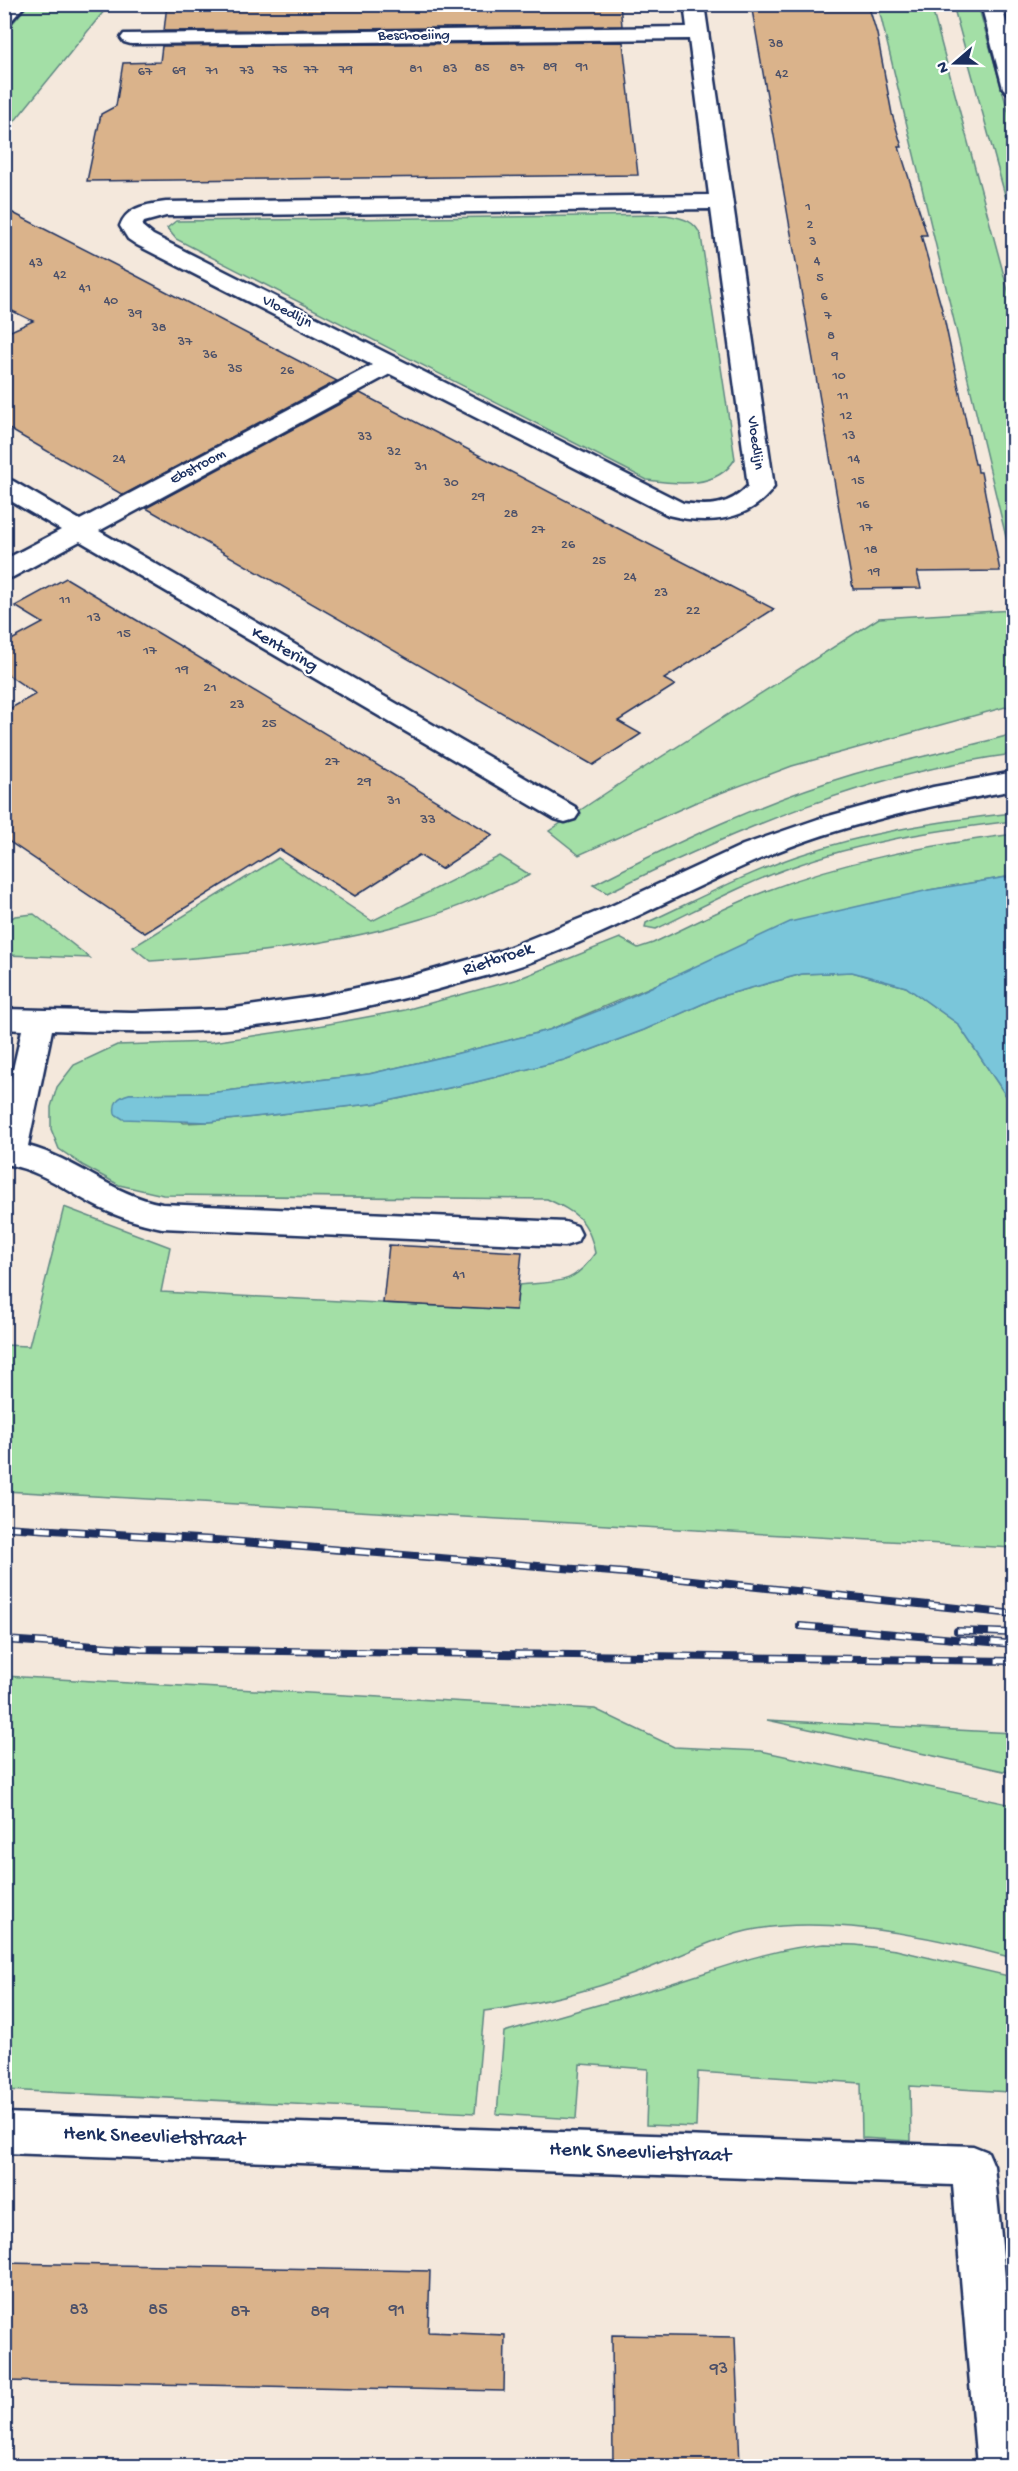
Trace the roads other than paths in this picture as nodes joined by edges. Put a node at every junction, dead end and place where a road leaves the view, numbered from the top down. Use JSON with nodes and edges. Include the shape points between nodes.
{"nodes":[{"id":1,"x":16,"y":4,"type":"edge"},
{"id":2,"x":694,"y":4,"type":"edge"},
{"id":3,"x":991,"y":4,"type":"edge"},
{"id":4,"x":4,"y":17,"type":"edge"},
{"id":5,"x":698,"y":33,"type":"junction"},
{"id":6,"x":130,"y":38,"type":"dead end"},
{"id":7,"x":1014,"y":88,"type":"edge"},
{"id":8,"x":721,"y":202,"type":"junction"},
{"id":9,"x":391,"y":364,"type":"junction"},
{"id":10,"x":4,"y":486,"type":"edge"},
{"id":11,"x":80,"y":531,"type":"junction"},
{"id":12,"x":4,"y":571,"type":"edge"},
{"id":13,"x":1014,"y":781,"type":"edge"},
{"id":14,"x":1014,"y":794,"type":"edge"},
{"id":15,"x":933,"y":796,"type":"junction"},
{"id":16,"x":565,"y":813,"type":"dead end"},
{"id":17,"x":4,"y":1019,"type":"edge"},
{"id":18,"x":39,"y":1020,"type":"junction"},
{"id":19,"x":8,"y":1153,"type":"edge"},
{"id":20,"x":565,"y":1234,"type":"dead end"},
{"id":21,"x":4,"y":2133,"type":"edge"},
{"id":22,"x":1000,"y":2466,"type":"edge"}],
"edges":[{"from":1,"to":4,"type":"street"},
{"from":2,"to":5,"type":"street"},
{"from":3,"to":7,"type":"street"},
{"from":5,"to":6,"type":"street","name":"Beschoeiing"},
{"from":5,"to":8,"type":"street"},
{"from":8,"to":9,"type":"street","name":"Vloedlijn","via":[[761,487],[751,501],[736,509],[701,514],[677,510]]},
{"from":8,"to":9,"type":"street","name":"Vloedlijn","via":[[166,209],[134,218],[131,226],[145,240]]},
{"from":9,"to":11,"type":"street","name":"Ebstroom"},
{"from":10,"to":11,"type":"street","name":"Kentering"},
{"from":11,"to":12,"type":"street","name":"Ebstroom"},
{"from":11,"to":16,"type":"street","name":"Kentering"},
{"from":13,"to":15,"type":"street","name":"Rietbroek"},
{"from":14,"to":15,"type":"street","name":"Rietbroek"},
{"from":15,"to":18,"type":"street","name":"Rietbroek","via":[[753,851],[619,914],[511,958],[417,985],[320,1006],[228,1019]]},
{"from":17,"to":18,"type":"street","name":"Rietbroek"},
{"from":18,"to":19,"type":"street"},
{"from":19,"to":20,"type":"street","via":[[52,1166],[117,1203],[162,1216]]},
{"from":21,"to":22,"type":"street","name":"Henk Sneevlietstraat","via":[[973,2166]]}]}
